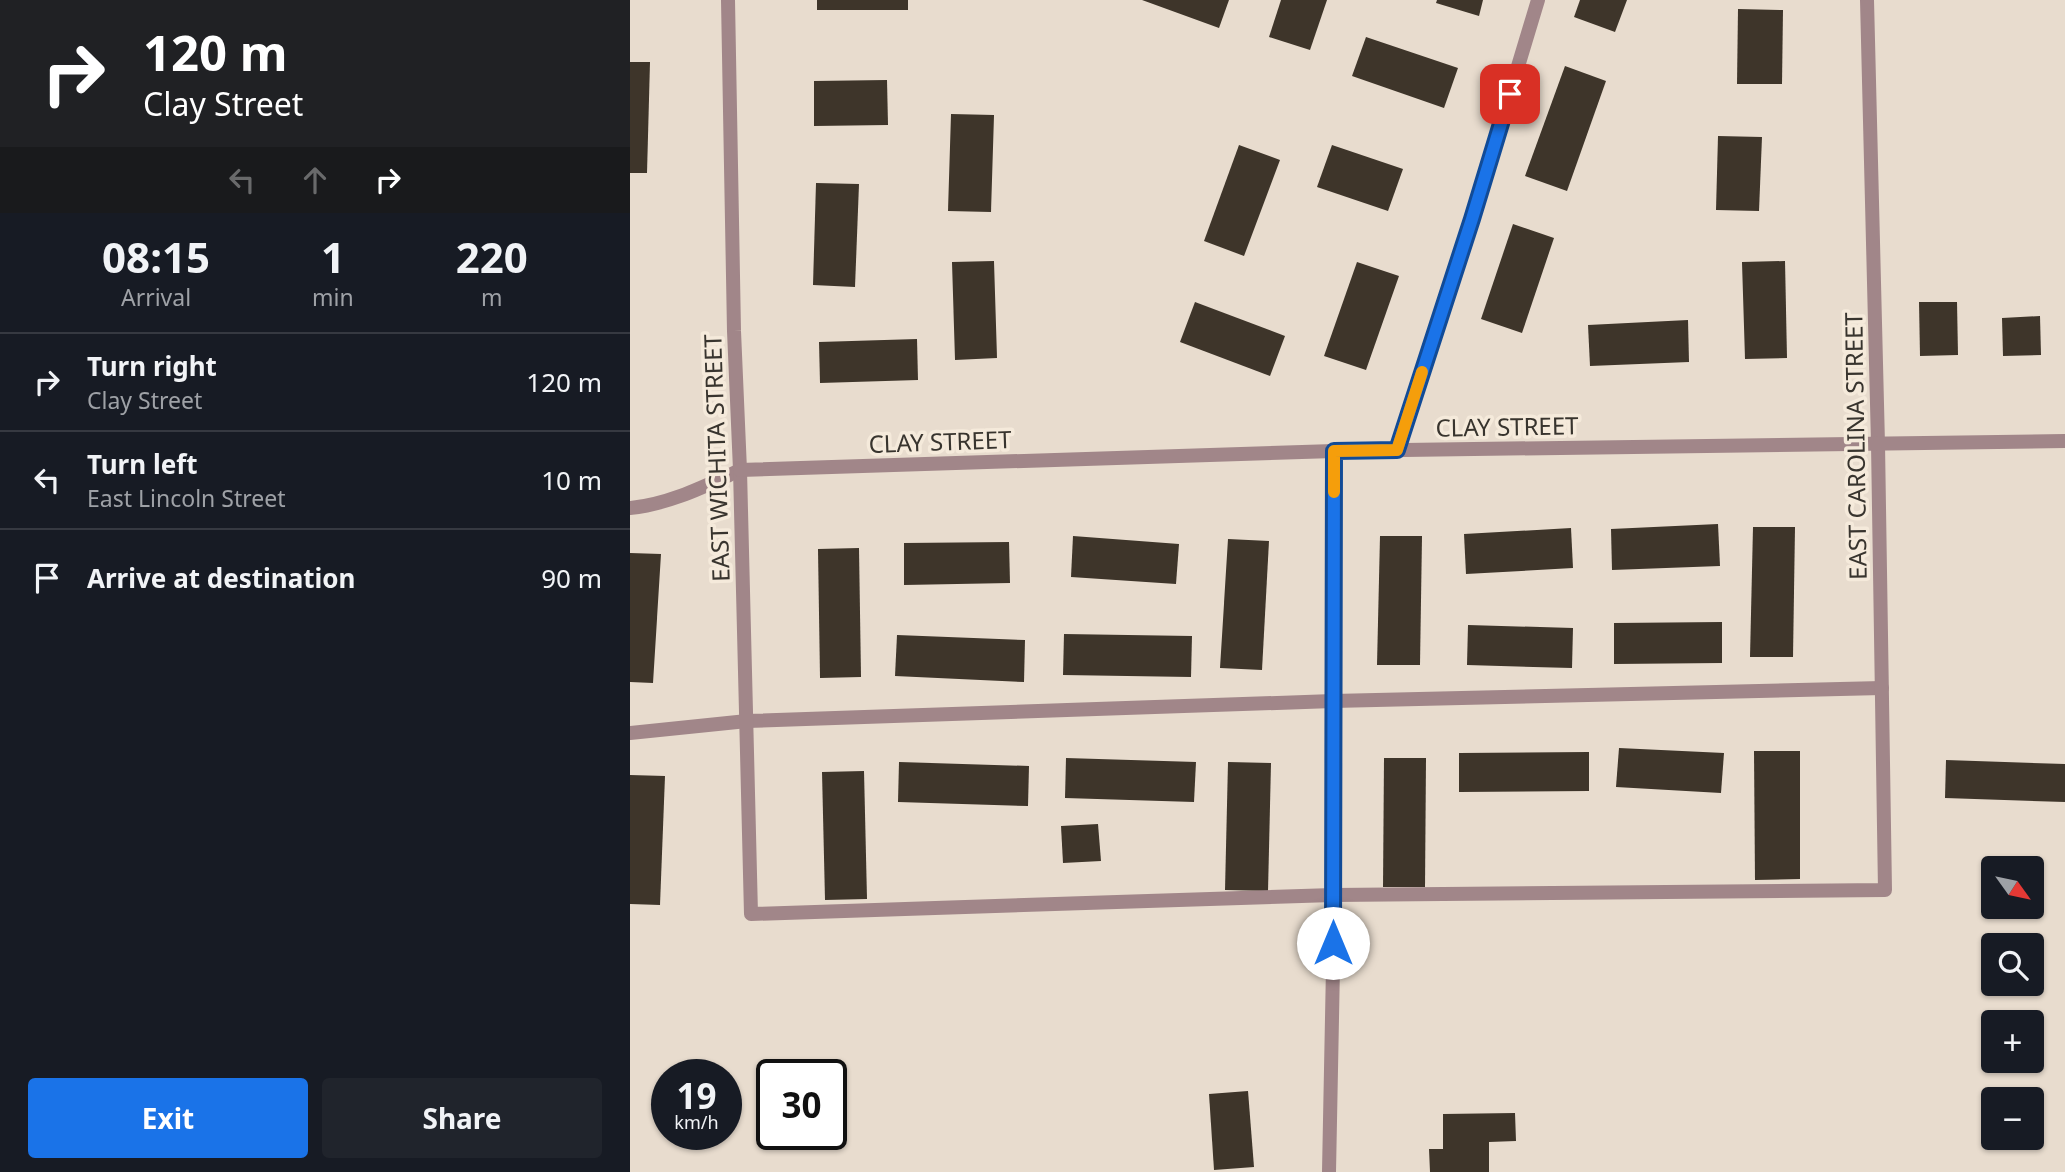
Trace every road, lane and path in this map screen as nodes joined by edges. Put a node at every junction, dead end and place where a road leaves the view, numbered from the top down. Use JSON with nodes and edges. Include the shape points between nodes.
{"nodes":[{"id":1,"x":728,"y":0,"type":"edge"},
{"id":2,"x":1538,"y":0,"type":"edge"},
{"id":3,"x":1867,"y":0,"type":"edge"},
{"id":4,"x":2065,"y":440,"type":"edge"},
{"id":5,"x":1878,"y":444,"type":"junction"},
{"id":6,"x":1397,"y":450,"type":"junction"},
{"id":7,"x":1334,"y":451,"type":"junction"},
{"id":8,"x":740,"y":470,"type":"junction"},
{"id":9,"x":630,"y":508,"type":"edge"},
{"id":10,"x":1882,"y":688,"type":"junction"},
{"id":11,"x":1333,"y":701,"type":"junction"},
{"id":12,"x":747,"y":721,"type":"junction"},
{"id":13,"x":630,"y":733,"type":"edge"},
{"id":14,"x":1333,"y":895,"type":"junction"},
{"id":15,"x":1329,"y":1172,"type":"edge"}],
"edges":[{"from":1,"to":8,"type":"street","name":"EAST WICHITA STREET"},
{"from":2,"to":6,"type":"street"},
{"from":3,"to":5,"type":"street","name":"EAST CAROLINA STREET"},
{"from":4,"to":5,"type":"street","name":"CLAY STREET"},
{"from":5,"to":6,"type":"street","name":"CLAY STREET"},
{"from":5,"to":10,"type":"street","name":"EAST CAROLINA STREET"},
{"from":6,"to":7,"type":"street","name":"CLAY STREET"},
{"from":7,"to":8,"type":"street","name":"CLAY STREET"},
{"from":7,"to":11,"type":"street"},
{"from":8,"to":9,"type":"street","via":[[689,493]]},
{"from":8,"to":12,"type":"street","name":"EAST WICHITA STREET"},
{"from":10,"to":11,"type":"street"},
{"from":10,"to":14,"type":"street","name":"EAST CAROLINA STREET","via":[[1885,890]]},
{"from":11,"to":12,"type":"street"},
{"from":11,"to":14,"type":"street"},
{"from":12,"to":13,"type":"street"},
{"from":12,"to":14,"type":"street","name":"EAST WICHITA STREET","via":[[751,914]]},
{"from":14,"to":15,"type":"street"}]}
